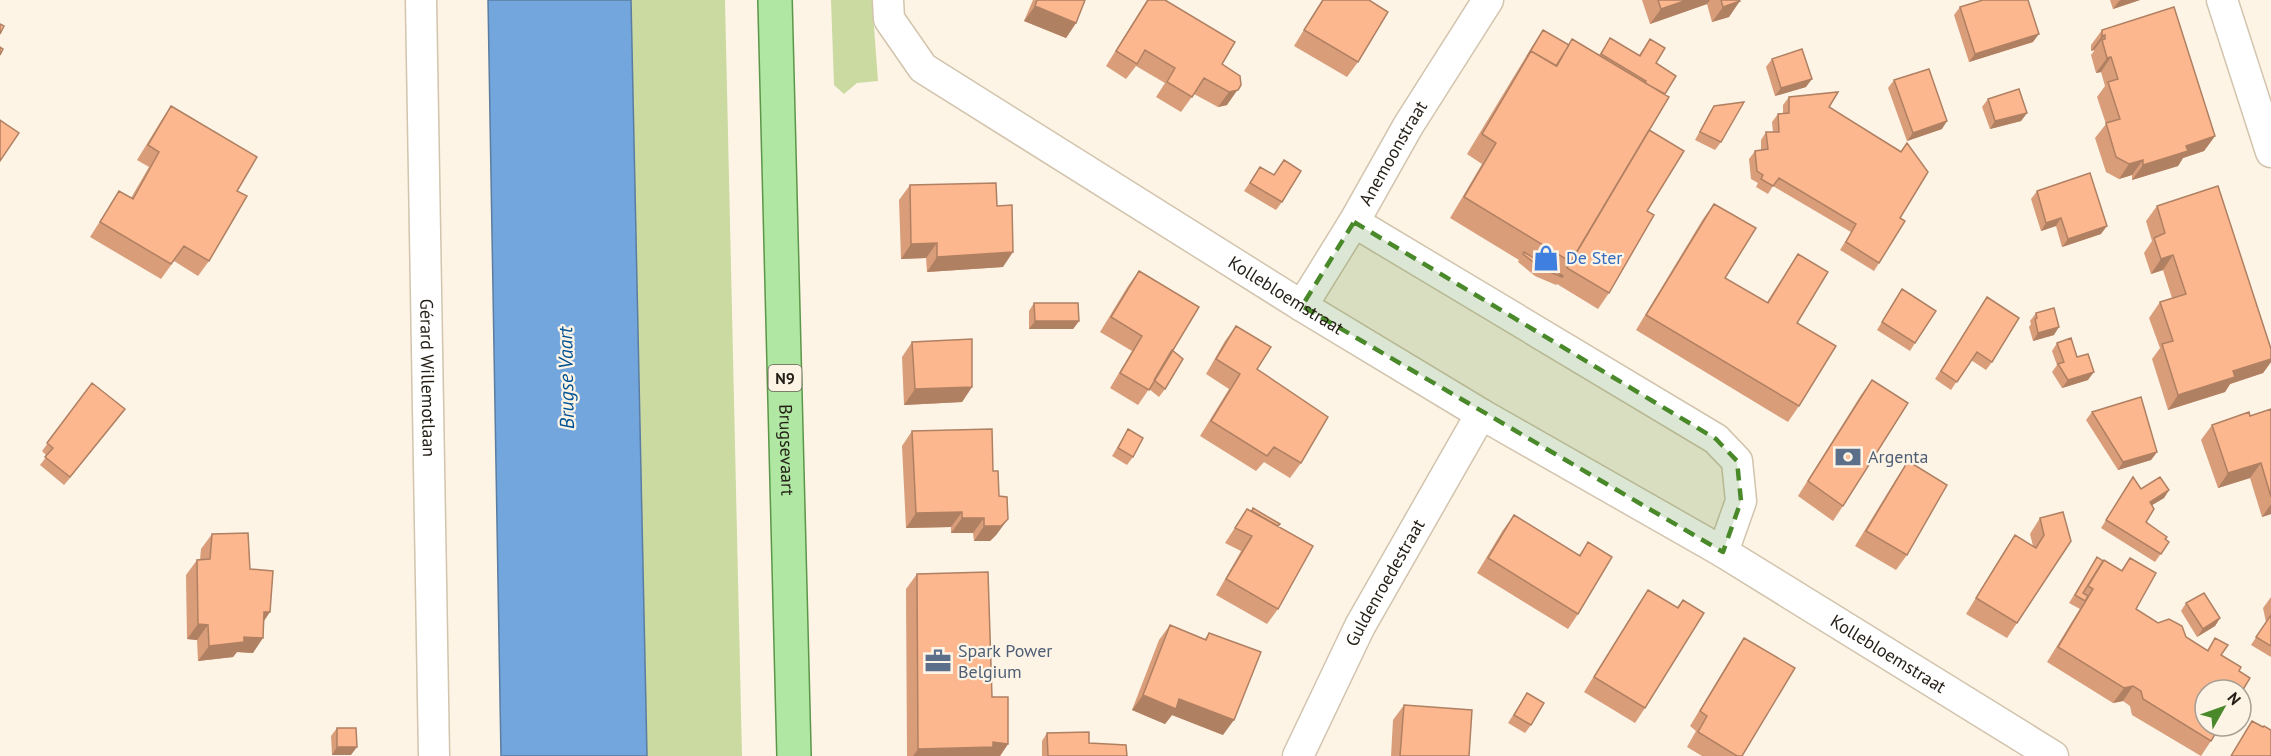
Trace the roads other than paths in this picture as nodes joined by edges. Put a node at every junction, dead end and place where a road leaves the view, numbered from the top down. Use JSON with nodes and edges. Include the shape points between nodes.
{"nodes":[{"id":1,"x":421,"y":0,"type":"edge"},
{"id":2,"x":775,"y":0,"type":"edge"},
{"id":3,"x":888,"y":0,"type":"edge"},
{"id":4,"x":1488,"y":0,"type":"edge"},
{"id":5,"x":2222,"y":0,"type":"edge"},
{"id":6,"x":2271,"y":152,"type":"edge"},
{"id":7,"x":1354,"y":222,"type":"junction"},
{"id":8,"x":1302,"y":306,"type":"junction"},
{"id":9,"x":1481,"y":414,"type":"junction"},
{"id":10,"x":1723,"y":552,"type":"junction"},
{"id":11,"x":434,"y":756,"type":"edge"},
{"id":12,"x":794,"y":756,"type":"edge"},
{"id":13,"x":1298,"y":756,"type":"edge"},
{"id":14,"x":2053,"y":756,"type":"edge"}],
"edges":[{"from":1,"to":11,"type":"street","name":"Gérard Willemotlaan"},
{"from":2,"to":12,"type":"main road","name":"Brugsevaart","number":"N9"},
{"from":3,"to":8,"type":"street","name":"Kollebloemstraat","via":[[889,19],[923,68]]},
{"from":4,"to":7,"type":"street","name":"Anemoonstraat","via":[[1408,126]]},
{"from":5,"to":6,"type":"street"},
{"from":7,"to":8,"type":"street","name":"Anemoonstraat"},
{"from":7,"to":10,"type":"street","via":[[1716,439],[1737,461],[1741,501]]},
{"from":8,"to":9,"type":"street","name":"Kollebloemstraat"},
{"from":9,"to":10,"type":"street","name":"Kollebloemstraat"},
{"from":9,"to":13,"type":"street","name":"Guldenroedestraat","via":[[1360,626]]},
{"from":10,"to":14,"type":"street","name":"Kollebloemstraat"}]}
